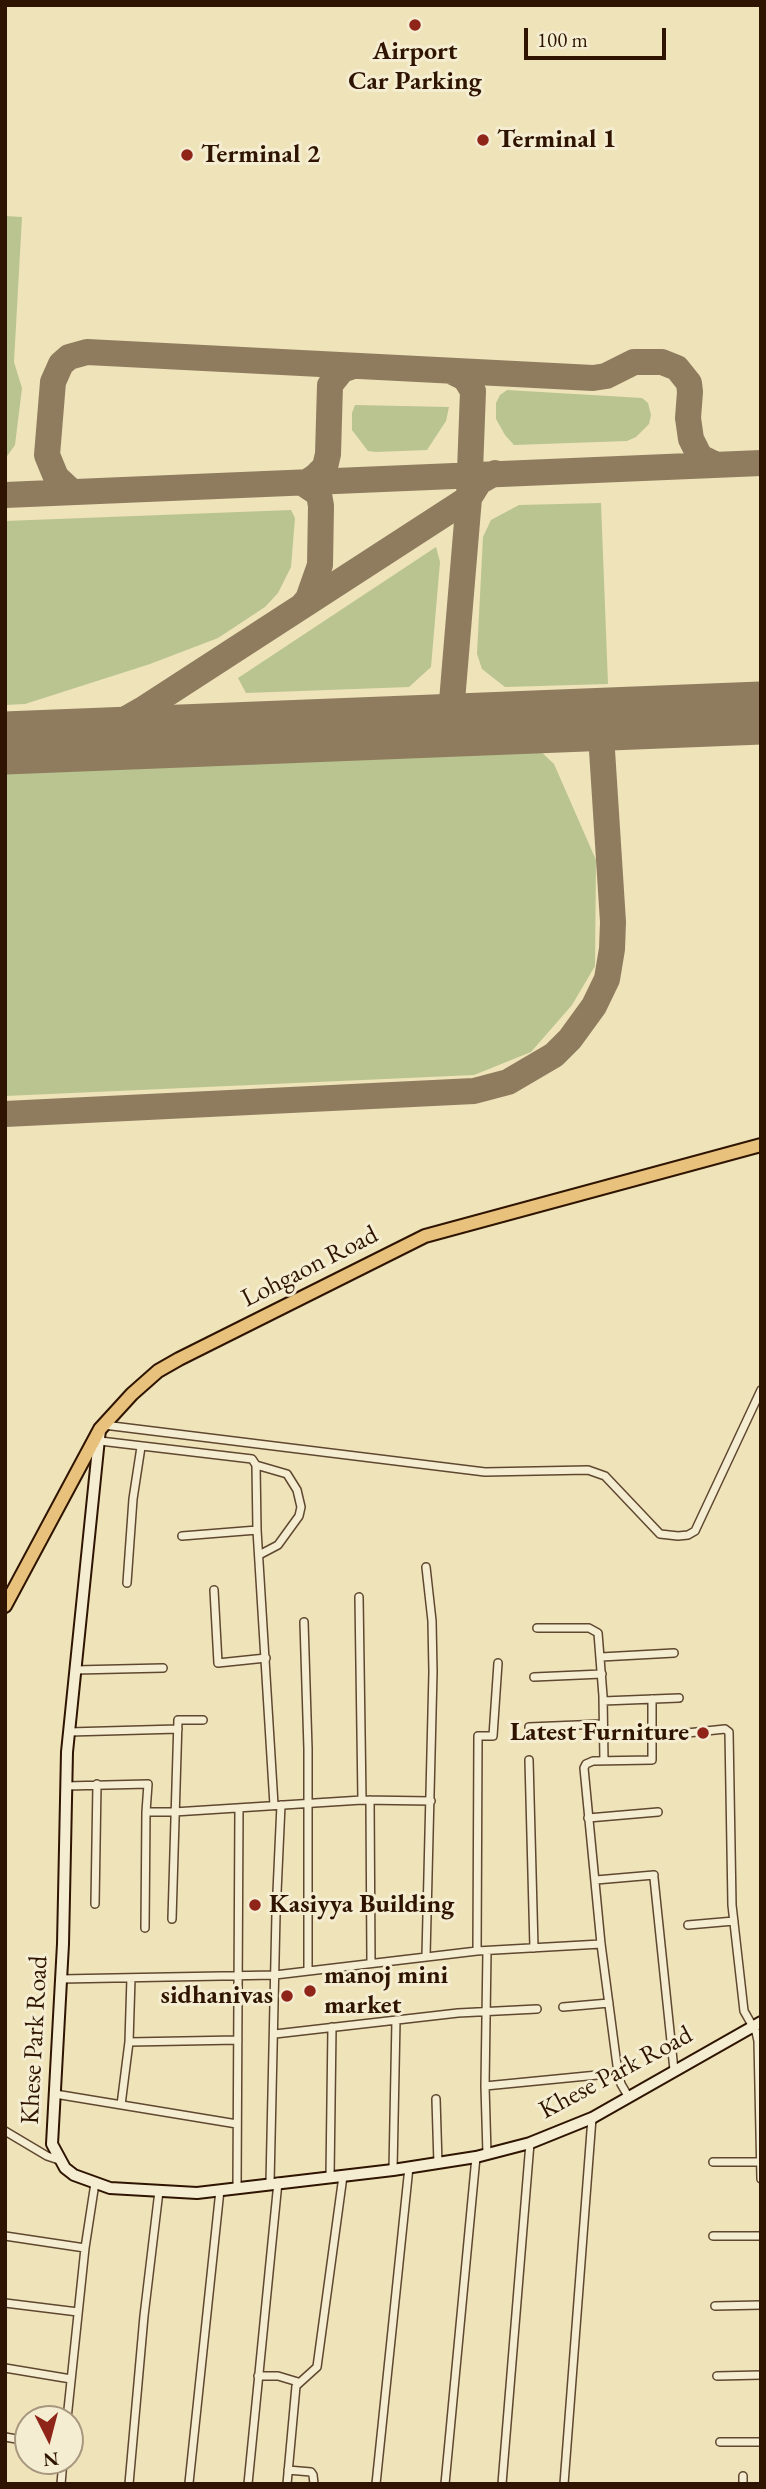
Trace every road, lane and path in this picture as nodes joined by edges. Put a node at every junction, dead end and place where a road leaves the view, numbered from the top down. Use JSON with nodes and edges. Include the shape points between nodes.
{"nodes":[{"id":1,"x":761,"y":1145,"type":"edge"},
{"id":2,"x":761,"y":1391,"type":"edge"},
{"id":3,"x":101,"y":1432,"type":"junction"},
{"id":4,"x":141,"y":1447,"type":"junction"},
{"id":5,"x":256,"y":1465,"type":"junction"},
{"id":6,"x":257,"y":1530,"type":"junction"},
{"id":7,"x":182,"y":1536,"type":"dead end"},
{"id":8,"x":259,"y":1555,"type":"junction"},
{"id":9,"x":426,"y":1567,"type":"dead end"},
{"id":10,"x":127,"y":1583,"type":"dead end"},
{"id":11,"x":214,"y":1590,"type":"dead end"},
{"id":12,"x":359,"y":1597,"type":"dead end"},
{"id":13,"x":5,"y":1606,"type":"edge"},
{"id":14,"x":304,"y":1622,"type":"dead end"},
{"id":15,"x":537,"y":1628,"type":"dead end"},
{"id":16,"x":674,"y":1653,"type":"dead end"},
{"id":17,"x":600,"y":1657,"type":"junction"},
{"id":18,"x":266,"y":1658,"type":"junction"},
{"id":19,"x":498,"y":1663,"type":"dead end"},
{"id":20,"x":163,"y":1668,"type":"dead end"},
{"id":21,"x":75,"y":1670,"type":"junction"},
{"id":22,"x":602,"y":1674,"type":"junction"},
{"id":23,"x":534,"y":1677,"type":"dead end"},
{"id":24,"x":679,"y":1698,"type":"dead end"},
{"id":25,"x":652,"y":1699,"type":"junction"},
{"id":26,"x":603,"y":1701,"type":"junction"},
{"id":27,"x":203,"y":1720,"type":"dead end"},
{"id":28,"x":602,"y":1724,"type":"junction"},
{"id":29,"x":529,"y":1727,"type":"dead end"},
{"id":30,"x":178,"y":1729,"type":"junction"},
{"id":31,"x":69,"y":1732,"type":"junction"},
{"id":32,"x":687,"y":1733,"type":"dead end"},
{"id":33,"x":529,"y":1760,"type":"dead end"},
{"id":34,"x":604,"y":1761,"type":"junction"},
{"id":35,"x":97,"y":1784,"type":"junction"},
{"id":36,"x":66,"y":1786,"type":"junction"},
{"id":37,"x":362,"y":1800,"type":"junction"},
{"id":38,"x":370,"y":1800,"type":"junction"},
{"id":39,"x":431,"y":1801,"type":"junction"},
{"id":40,"x":307,"y":1803,"type":"junction"},
{"id":41,"x":277,"y":1805,"type":"junction"},
{"id":42,"x":239,"y":1808,"type":"junction"},
{"id":43,"x":146,"y":1812,"type":"junction"},
{"id":44,"x":174,"y":1812,"type":"junction"},
{"id":45,"x":658,"y":1812,"type":"dead end"},
{"id":46,"x":588,"y":1818,"type":"junction"},
{"id":47,"x":596,"y":1880,"type":"junction"},
{"id":48,"x":95,"y":1904,"type":"dead end"},
{"id":49,"x":172,"y":1919,"type":"dead end"},
{"id":50,"x":734,"y":1922,"type":"junction"},
{"id":51,"x":688,"y":1925,"type":"dead end"},
{"id":52,"x":145,"y":1928,"type":"dead end"},
{"id":53,"x":601,"y":1944,"type":"junction"},
{"id":54,"x":534,"y":1948,"type":"junction"},
{"id":55,"x":477,"y":1951,"type":"junction"},
{"id":56,"x":487,"y":1951,"type":"junction"},
{"id":57,"x":426,"y":1956,"type":"junction"},
{"id":58,"x":371,"y":1963,"type":"junction"},
{"id":59,"x":308,"y":1971,"type":"junction"},
{"id":60,"x":275,"y":1975,"type":"junction"},
{"id":61,"x":238,"y":1977,"type":"junction"},
{"id":62,"x":131,"y":1978,"type":"junction"},
{"id":63,"x":61,"y":1979,"type":"junction"},
{"id":64,"x":609,"y":2003,"type":"junction"},
{"id":65,"x":563,"y":2007,"type":"dead end"},
{"id":66,"x":537,"y":2009,"type":"dead end"},
{"id":67,"x":485,"y":2011,"type":"junction"},
{"id":68,"x":396,"y":2020,"type":"junction"},
{"id":69,"x":756,"y":2024,"type":"edge"},
{"id":70,"x":332,"y":2027,"type":"junction"},
{"id":71,"x":275,"y":2034,"type":"junction"},
{"id":72,"x":238,"y":2040,"type":"junction"},
{"id":73,"x":129,"y":2042,"type":"junction"},
{"id":74,"x":674,"y":2070,"type":"junction"},
{"id":75,"x":618,"y":2073,"type":"junction"},
{"id":76,"x":485,"y":2086,"type":"junction"},
{"id":77,"x":55,"y":2094,"type":"junction"},
{"id":78,"x":628,"y":2096,"type":"junction"},
{"id":79,"x":436,"y":2099,"type":"dead end"},
{"id":80,"x":121,"y":2105,"type":"junction"},
{"id":81,"x":592,"y":2118,"type":"junction"},
{"id":82,"x":237,"y":2124,"type":"junction"},
{"id":83,"x":5,"y":2131,"type":"edge"},
{"id":84,"x":530,"y":2143,"type":"junction"},
{"id":85,"x":482,"y":2156,"type":"junction"},
{"id":86,"x":58,"y":2160,"type":"junction"},
{"id":87,"x":713,"y":2162,"type":"dead end"},
{"id":88,"x":761,"y":2162,"type":"edge"},
{"id":89,"x":438,"y":2164,"type":"junction"},
{"id":90,"x":409,"y":2167,"type":"junction"},
{"id":91,"x":393,"y":2170,"type":"junction"},
{"id":92,"x":343,"y":2176,"type":"junction"},
{"id":93,"x":330,"y":2177,"type":"junction"},
{"id":94,"x":761,"y":2179,"type":"edge"},
{"id":95,"x":95,"y":2183,"type":"junction"},
{"id":96,"x":274,"y":2183,"type":"junction"},
{"id":97,"x":237,"y":2188,"type":"junction"},
{"id":98,"x":220,"y":2190,"type":"junction"},
{"id":99,"x":159,"y":2191,"type":"junction"},
{"id":100,"x":5,"y":2236,"type":"edge"},
{"id":101,"x":713,"y":2236,"type":"dead end"},
{"id":102,"x":761,"y":2236,"type":"edge"},
{"id":103,"x":85,"y":2248,"type":"junction"},
{"id":104,"x":5,"y":2303,"type":"edge"},
{"id":105,"x":761,"y":2305,"type":"edge"},
{"id":106,"x":715,"y":2306,"type":"dead end"},
{"id":107,"x":78,"y":2312,"type":"junction"},
{"id":108,"x":5,"y":2368,"type":"edge"},
{"id":109,"x":761,"y":2375,"type":"edge"},
{"id":110,"x":258,"y":2376,"type":"junction"},
{"id":111,"x":717,"y":2376,"type":"dead end"},
{"id":112,"x":71,"y":2379,"type":"junction"},
{"id":113,"x":299,"y":2382,"type":"junction"},
{"id":114,"x":68,"y":2405,"type":"edge"},
{"id":115,"x":720,"y":2442,"type":"dead end"},
{"id":116,"x":761,"y":2442,"type":"edge"},
{"id":117,"x":288,"y":2470,"type":"junction"},
{"id":118,"x":189,"y":2483,"type":"edge"},
{"id":119,"x":129,"y":2484,"type":"edge"},
{"id":120,"x":248,"y":2484,"type":"edge"},
{"id":121,"x":287,"y":2484,"type":"edge"},
{"id":122,"x":314,"y":2484,"type":"edge"},
{"id":123,"x":376,"y":2484,"type":"edge"},
{"id":124,"x":445,"y":2484,"type":"edge"},
{"id":125,"x":502,"y":2484,"type":"edge"},
{"id":126,"x":564,"y":2484,"type":"edge"}],
"edges":[{"from":1,"to":3,"type":"main road","name":"Lohgaon Road","via":[[425,1236],[158,1371]]},
{"from":2,"to":3,"type":"street","via":[[695,1531],[678,1536],[660,1534],[605,1476],[588,1470],[485,1472]]},
{"from":3,"to":4,"type":"street"},
{"from":3,"to":13,"type":"main road","name":"Lohgaon Road"},
{"from":3,"to":21,"type":"street","name":"Khese Park Road"},
{"from":4,"to":5,"type":"street","via":[[252,1459]]},
{"from":4,"to":10,"type":"street"},
{"from":5,"to":6,"type":"street"},
{"from":5,"to":8,"type":"street","via":[[287,1474],[301,1507],[278,1545]]},
{"from":6,"to":7,"type":"street"},
{"from":6,"to":8,"type":"street"},
{"from":8,"to":18,"type":"street"},
{"from":9,"to":39,"type":"street","via":[[433,1634]]},
{"from":11,"to":18,"type":"street","via":[[218,1663]]},
{"from":12,"to":37,"type":"street"},
{"from":14,"to":40,"type":"street"},
{"from":15,"to":17,"type":"street","via":[[594,1629],[600,1640]]},
{"from":16,"to":17,"type":"street"},
{"from":17,"to":22,"type":"street"},
{"from":18,"to":41,"type":"street"},
{"from":19,"to":55,"type":"street","via":[[493,1736],[478,1736]]},
{"from":20,"to":21,"type":"street"},
{"from":21,"to":31,"type":"street","name":"Khese Park Road"},
{"from":22,"to":23,"type":"street"},
{"from":22,"to":26,"type":"street"},
{"from":24,"to":25,"type":"street"},
{"from":25,"to":26,"type":"street"},
{"from":25,"to":34,"type":"street","via":[[652,1760]]},
{"from":26,"to":28,"type":"street"},
{"from":27,"to":30,"type":"street","via":[[178,1720]]},
{"from":28,"to":29,"type":"street"},
{"from":28,"to":34,"type":"street"},
{"from":30,"to":31,"type":"street"},
{"from":30,"to":44,"type":"street"},
{"from":31,"to":36,"type":"street","name":"Khese Park Road"},
{"from":32,"to":50,"type":"street","via":[[729,1732]]},
{"from":33,"to":54,"type":"street"},
{"from":34,"to":46,"type":"street","via":[[593,1761],[584,1768]]},
{"from":35,"to":36,"type":"street"},
{"from":35,"to":43,"type":"street","via":[[148,1784]]},
{"from":35,"to":48,"type":"street"},
{"from":36,"to":63,"type":"street","name":"Khese Park Road"},
{"from":37,"to":38,"type":"street"},
{"from":37,"to":40,"type":"street"},
{"from":38,"to":39,"type":"street"},
{"from":38,"to":58,"type":"street"},
{"from":39,"to":57,"type":"street"},
{"from":40,"to":41,"type":"street"},
{"from":40,"to":59,"type":"street"},
{"from":41,"to":42,"type":"street"},
{"from":41,"to":60,"type":"street"},
{"from":42,"to":44,"type":"street"},
{"from":42,"to":61,"type":"street"},
{"from":43,"to":44,"type":"street"},
{"from":43,"to":52,"type":"street"},
{"from":44,"to":49,"type":"street"},
{"from":45,"to":46,"type":"street"},
{"from":46,"to":47,"type":"street"},
{"from":47,"to":53,"type":"street"},
{"from":47,"to":74,"type":"street","via":[[654,1876]]},
{"from":50,"to":51,"type":"street"},
{"from":50,"to":69,"type":"street","via":[[744,2011]]},
{"from":53,"to":54,"type":"street"},
{"from":53,"to":64,"type":"street"},
{"from":54,"to":56,"type":"street"},
{"from":55,"to":56,"type":"street"},
{"from":55,"to":57,"type":"street"},
{"from":56,"to":67,"type":"street"},
{"from":57,"to":58,"type":"street"},
{"from":58,"to":59,"type":"street"},
{"from":59,"to":60,"type":"street"},
{"from":60,"to":61,"type":"street"},
{"from":60,"to":71,"type":"street"},
{"from":61,"to":62,"type":"street"},
{"from":61,"to":72,"type":"street"},
{"from":62,"to":63,"type":"street"},
{"from":62,"to":73,"type":"street"},
{"from":63,"to":77,"type":"street","name":"Khese Park Road"},
{"from":64,"to":65,"type":"street"},
{"from":64,"to":75,"type":"street"},
{"from":66,"to":67,"type":"street"},
{"from":67,"to":68,"type":"street"},
{"from":67,"to":76,"type":"street"},
{"from":68,"to":70,"type":"street"},
{"from":68,"to":91,"type":"street"},
{"from":69,"to":74,"type":"street","name":"Khese Park Road"},
{"from":69,"to":88,"type":"street"},
{"from":70,"to":71,"type":"street"},
{"from":70,"to":93,"type":"street"},
{"from":71,"to":96,"type":"street"},
{"from":72,"to":73,"type":"street"},
{"from":72,"to":82,"type":"street"},
{"from":73,"to":80,"type":"street"},
{"from":74,"to":78,"type":"street","name":"Khese Park Road"},
{"from":75,"to":76,"type":"street"},
{"from":75,"to":78,"type":"street"},
{"from":76,"to":85,"type":"street"},
{"from":77,"to":80,"type":"street"},
{"from":77,"to":86,"type":"street","name":"Khese Park Road","via":[[52,2144]]},
{"from":78,"to":81,"type":"street","name":"Khese Park Road"},
{"from":79,"to":89,"type":"street"},
{"from":80,"to":82,"type":"street"},
{"from":81,"to":84,"type":"street","name":"Khese Park Road"},
{"from":81,"to":126,"type":"street"},
{"from":82,"to":97,"type":"street"},
{"from":83,"to":86,"type":"street"},
{"from":84,"to":85,"type":"street","name":"Khese Park Road"},
{"from":84,"to":125,"type":"street"},
{"from":85,"to":89,"type":"street","name":"Khese Park Road"},
{"from":85,"to":124,"type":"street"},
{"from":86,"to":95,"type":"street","name":"Khese Park Road","via":[[74,2175]]},
{"from":87,"to":88,"type":"street"},
{"from":88,"to":94,"type":"street"},
{"from":89,"to":90,"type":"street","name":"Khese Park Road"},
{"from":90,"to":91,"type":"street","name":"Khese Park Road"},
{"from":90,"to":123,"type":"street"},
{"from":91,"to":92,"type":"street","name":"Khese Park Road"},
{"from":92,"to":93,"type":"street","name":"Khese Park Road"},
{"from":92,"to":113,"type":"street","via":[[317,2367]]},
{"from":93,"to":96,"type":"street","name":"Khese Park Road"},
{"from":95,"to":99,"type":"street","name":"Khese Park Road"},
{"from":95,"to":103,"type":"street"},
{"from":96,"to":97,"type":"street","name":"Khese Park Road"},
{"from":96,"to":110,"type":"street"},
{"from":97,"to":98,"type":"street","name":"Khese Park Road"},
{"from":98,"to":99,"type":"street","name":"Khese Park Road"},
{"from":98,"to":118,"type":"street"},
{"from":99,"to":119,"type":"street"},
{"from":100,"to":103,"type":"street"},
{"from":101,"to":102,"type":"street"},
{"from":103,"to":107,"type":"street"},
{"from":104,"to":107,"type":"street"},
{"from":105,"to":106,"type":"street"},
{"from":107,"to":112,"type":"street"},
{"from":108,"to":112,"type":"street"},
{"from":109,"to":111,"type":"street"},
{"from":110,"to":113,"type":"street"},
{"from":110,"to":120,"type":"street"},
{"from":112,"to":114,"type":"street"},
{"from":113,"to":117,"type":"street"},
{"from":115,"to":116,"type":"street"},
{"from":117,"to":121,"type":"street"},
{"from":117,"to":122,"type":"street","via":[[311,2472]]}]}
